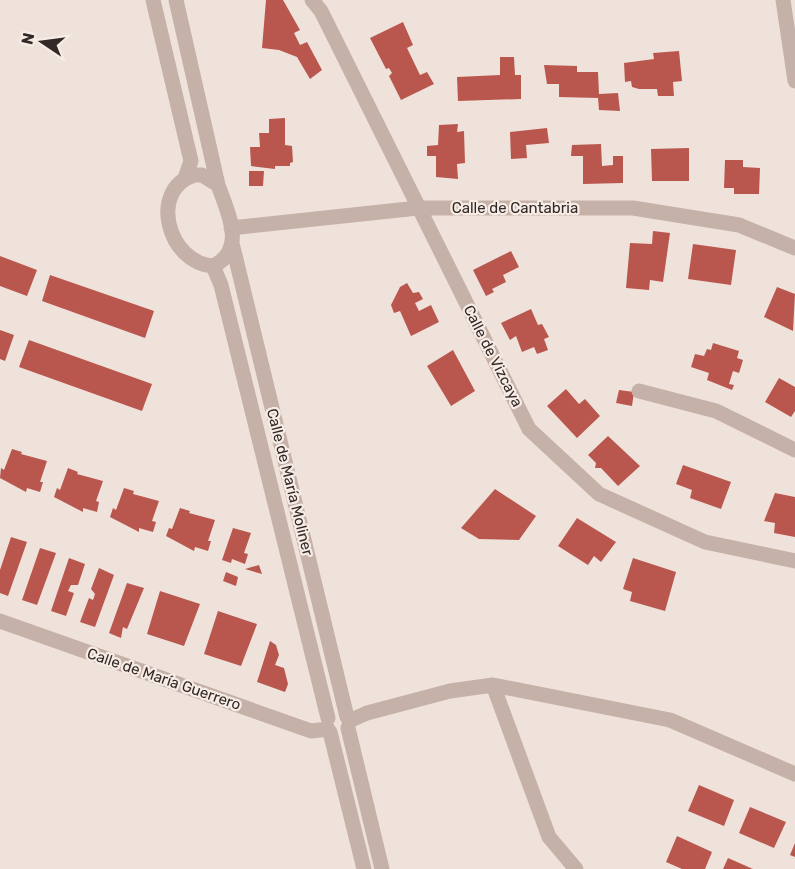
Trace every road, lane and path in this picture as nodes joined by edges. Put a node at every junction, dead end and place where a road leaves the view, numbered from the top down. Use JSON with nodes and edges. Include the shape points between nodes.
{"nodes":[{"id":1,"x":153,"y":0,"type":"edge"},
{"id":2,"x":176,"y":0,"type":"edge"},
{"id":3,"x":783,"y":0,"type":"edge"},
{"id":4,"x":318,"y":4,"type":"edge"},
{"id":5,"x":795,"y":81,"type":"edge"},
{"id":6,"x":185,"y":178,"type":"junction"},
{"id":7,"x":218,"y":185,"type":"junction"},
{"id":8,"x":418,"y":208,"type":"junction"},
{"id":9,"x":231,"y":228,"type":"junction"},
{"id":10,"x":233,"y":247,"type":"junction"},
{"id":11,"x":795,"y":248,"type":"edge"},
{"id":12,"x":213,"y":266,"type":"junction"},
{"id":13,"x":639,"y":391,"type":"dead end"},
{"id":14,"x":795,"y":450,"type":"edge"},
{"id":15,"x":795,"y":561,"type":"edge"},
{"id":16,"x":0,"y":621,"type":"edge"},
{"id":17,"x":493,"y":685,"type":"junction"},
{"id":18,"x":348,"y":722,"type":"junction"},
{"id":19,"x":329,"y":726,"type":"junction"},
{"id":20,"x":795,"y":774,"type":"edge"},
{"id":21,"x":364,"y":869,"type":"edge"},
{"id":22,"x":382,"y":869,"type":"edge"},
{"id":23,"x":576,"y":869,"type":"edge"}],
"edges":[{"from":1,"to":6,"type":"street","via":[[191,161]]},
{"from":2,"to":7,"type":"street"},
{"from":3,"to":5,"type":"street"},
{"from":4,"to":8,"type":"street","name":"Calle de Vizcaya"},
{"from":6,"to":7,"type":"street","via":[[202,175]]},
{"from":6,"to":12,"type":"street","via":[[171,197],[171,234],[181,251],[196,263]]},
{"from":7,"to":9,"type":"street"},
{"from":8,"to":9,"type":"street","name":"Calle de Cantabria"},
{"from":8,"to":11,"type":"street","name":"Calle de Cantabria","via":[[633,208],[739,225]]},
{"from":8,"to":15,"type":"street","name":"Calle de Vizcaya","via":[[529,429],[599,494],[705,542]]},
{"from":9,"to":10,"type":"street"},
{"from":10,"to":12,"type":"street","via":[[227,257]]},
{"from":10,"to":18,"type":"street","name":"Calle de María Moliner"},
{"from":12,"to":19,"type":"street","name":"Calle de María Moliner","via":[[221,285]]},
{"from":13,"to":14,"type":"street","via":[[717,411]]},
{"from":16,"to":19,"type":"street","name":"Calle de María Guerrero","via":[[311,731]]},
{"from":17,"to":18,"type":"street","via":[[450,691],[367,713]]},
{"from":17,"to":20,"type":"street","via":[[670,720]]},
{"from":17,"to":23,"type":"street","via":[[549,837]]},
{"from":18,"to":19,"type":"street","via":[[337,712]]},
{"from":18,"to":22,"type":"street","name":"Calle de María Moliner"},
{"from":19,"to":21,"type":"street","name":"Calle de María Moliner"}]}
